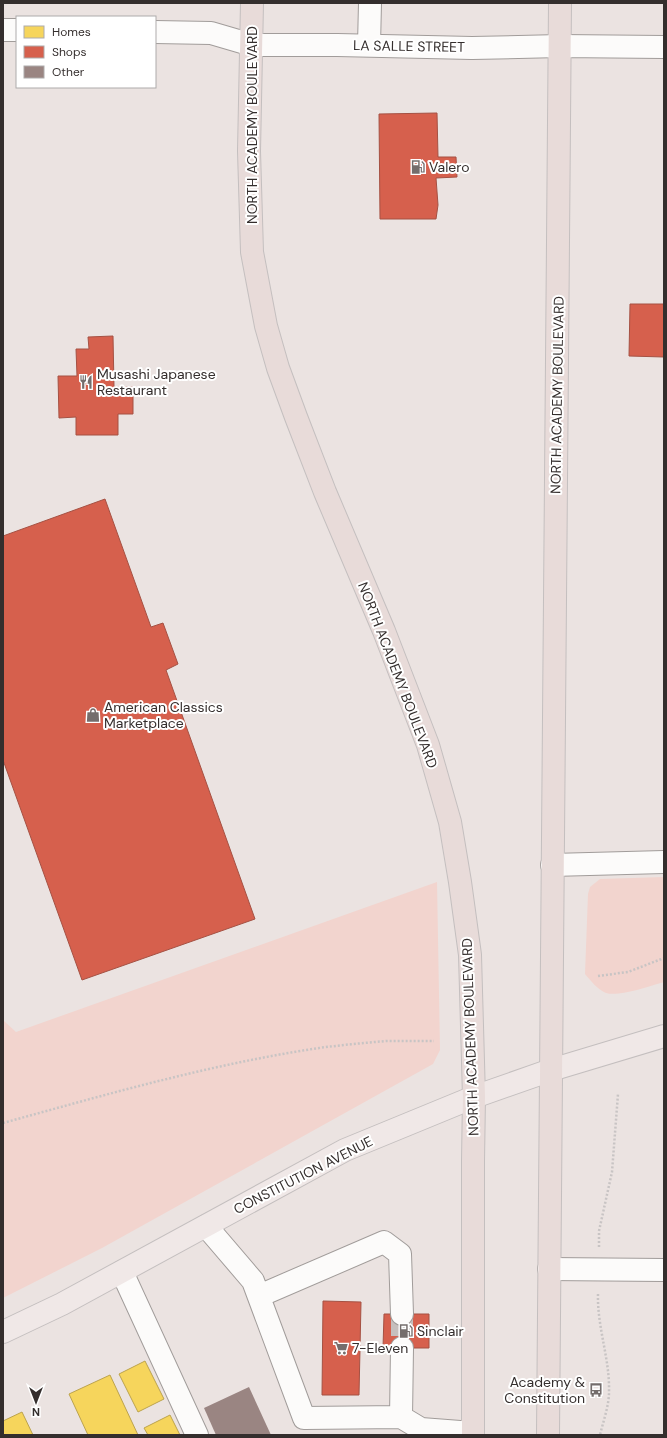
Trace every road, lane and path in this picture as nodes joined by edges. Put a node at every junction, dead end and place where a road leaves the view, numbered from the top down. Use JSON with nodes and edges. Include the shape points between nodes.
{"nodes":[{"id":1,"x":252,"y":3,"type":"edge"},
{"id":2,"x":370,"y":3,"type":"edge"},
{"id":3,"x":560,"y":3,"type":"edge"},
{"id":4,"x":3,"y":30,"type":"edge"},
{"id":5,"x":16,"y":30,"type":"edge"},
{"id":6,"x":156,"y":32,"type":"edge"},
{"id":7,"x":252,"y":45,"type":"junction"},
{"id":8,"x":370,"y":45,"type":"junction"},
{"id":9,"x":560,"y":46,"type":"junction"},
{"id":10,"x":664,"y":47,"type":"edge"},
{"id":11,"x":664,"y":862,"type":"edge"},
{"id":12,"x":552,"y":865,"type":"junction"},
{"id":13,"x":664,"y":958,"type":"edge"},
{"id":14,"x":598,"y":976,"type":"dead end"},
{"id":15,"x":664,"y":1036,"type":"edge"},
{"id":16,"x":434,"y":1041,"type":"dead end"},
{"id":17,"x":551,"y":1070,"type":"junction"},
{"id":18,"x":474,"y":1097,"type":"junction"},
{"id":19,"x":3,"y":1122,"type":"edge"},
{"id":20,"x":206,"y":1226,"type":"junction"},
{"id":21,"x":549,"y":1269,"type":"junction"},
{"id":22,"x":664,"y":1270,"type":"edge"},
{"id":23,"x":122,"y":1272,"type":"junction"},
{"id":24,"x":259,"y":1296,"type":"junction"},
{"id":25,"x":402,"y":1314,"type":"tunnel mouth"},
{"id":26,"x":3,"y":1332,"type":"edge"},
{"id":27,"x":402,"y":1348,"type":"tunnel mouth"},
{"id":28,"x":401,"y":1417,"type":"junction"},
{"id":29,"x":473,"y":1434,"type":"edge"},
{"id":30,"x":197,"y":1435,"type":"edge"},
{"id":31,"x":548,"y":1435,"type":"edge"}],
"edges":[{"from":1,"to":7,"type":"highway","name":"NORTH ACADEMY BOULEVARD"},
{"from":2,"to":8,"type":"street"},
{"from":3,"to":9,"type":"highway","name":"NORTH ACADEMY BOULEVARD"},
{"from":4,"to":5,"type":"street"},
{"from":6,"to":7,"type":"street","name":"LA SALLE STREET","via":[[211,33]]},
{"from":7,"to":8,"type":"street","name":"LA SALLE STREET"},
{"from":7,"to":18,"type":"highway","name":"NORTH ACADEMY BOULEVARD","via":[[249,151],[252,252],[266,326],[296,417],[428,745],[450,822],[470,955]]},
{"from":8,"to":9,"type":"street","name":"LA SALLE STREET","via":[[472,48]]},
{"from":9,"to":10,"type":"street","name":"LA SALLE STREET"},
{"from":9,"to":12,"type":"highway","name":"NORTH ACADEMY BOULEVARD"},
{"from":11,"to":12,"type":"street"},
{"from":12,"to":17,"type":"highway","name":"NORTH ACADEMY BOULEVARD"},
{"from":13,"to":14,"type":"path","via":[[628,972]]},
{"from":15,"to":17,"type":"main road","name":"CONSTITUTION AVENUE"},
{"from":16,"to":19,"type":"path","via":[[354,1044],[247,1061],[134,1087]]},
{"from":17,"to":18,"type":"main road","name":"CONSTITUTION AVENUE"},
{"from":17,"to":21,"type":"highway","name":"NORTH ACADEMY BOULEVARD"},
{"from":18,"to":20,"type":"main road","name":"CONSTITUTION AVENUE","via":[[345,1150]]},
{"from":18,"to":29,"type":"highway","name":"NORTH ACADEMY BOULEVARD"},
{"from":20,"to":23,"type":"main road","name":"CONSTITUTION AVENUE"},
{"from":20,"to":24,"type":"street","via":[[253,1281]]},
{"from":21,"to":22,"type":"street"},
{"from":21,"to":31,"type":"highway","name":"NORTH ACADEMY BOULEVARD"},
{"from":23,"to":26,"type":"main road","name":"CONSTITUTION AVENUE"},
{"from":23,"to":30,"type":"street"},
{"from":24,"to":25,"type":"street","via":[[384,1242],[400,1254]]},
{"from":24,"to":28,"type":"street","via":[[304,1418]]},
{"from":27,"to":28,"type":"street"},
{"from":28,"to":29,"type":"street","via":[[421,1429]]}]}
